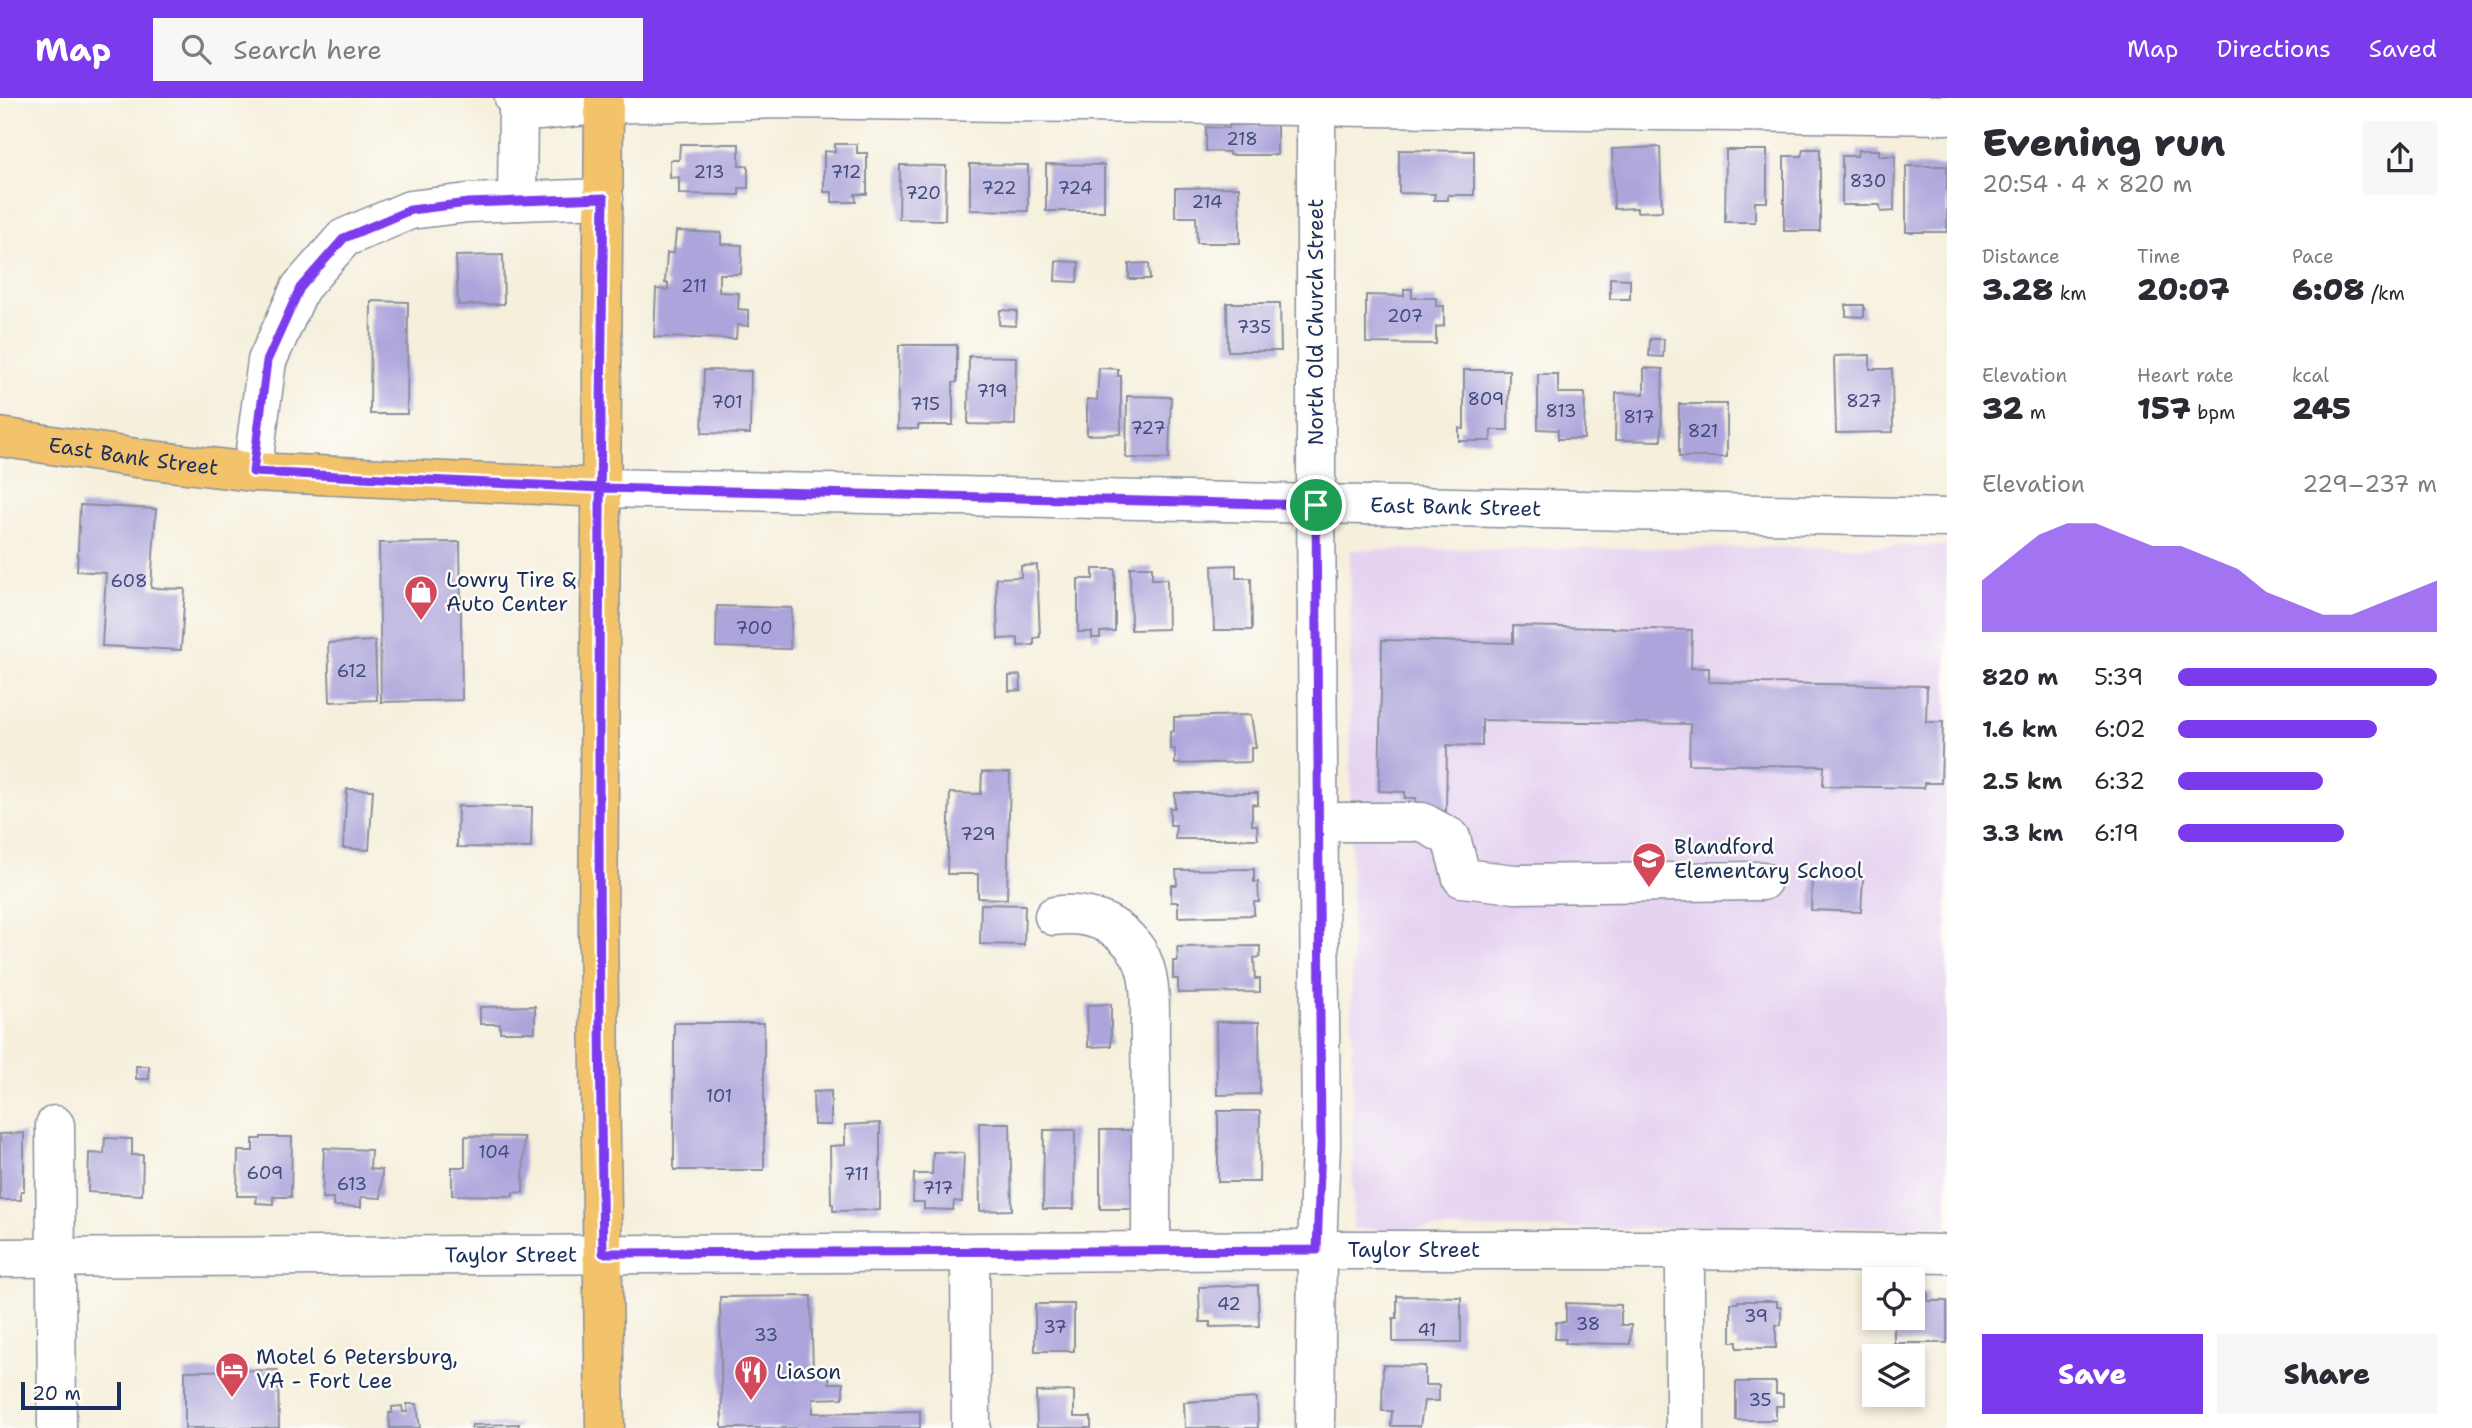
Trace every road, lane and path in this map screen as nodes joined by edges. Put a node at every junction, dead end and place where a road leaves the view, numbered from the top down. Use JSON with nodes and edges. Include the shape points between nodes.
{"nodes":[{"id":1,"x":516,"y":101,"type":"edge"},
{"id":2,"x":604,"y":101,"type":"edge"},
{"id":3,"x":1316,"y":102,"type":"edge"},
{"id":4,"x":1947,"y":115,"type":"edge"},
{"id":5,"x":604,"y":198,"type":"junction"},
{"id":6,"x":517,"y":201,"type":"junction"},
{"id":7,"x":0,"y":437,"type":"edge"},
{"id":8,"x":253,"y":472,"type":"junction"},
{"id":9,"x":602,"y":488,"type":"junction"},
{"id":10,"x":1316,"y":505,"type":"junction"},
{"id":11,"x":1947,"y":518,"type":"edge"},
{"id":12,"x":1318,"y":822,"type":"junction"},
{"id":13,"x":1762,"y":881,"type":"dead end"},
{"id":14,"x":1054,"y":916,"type":"dead end"},
{"id":15,"x":55,"y":1125,"type":"dead end"},
{"id":16,"x":1317,"y":1250,"type":"junction"},
{"id":17,"x":1685,"y":1250,"type":"junction"},
{"id":18,"x":1151,"y":1252,"type":"junction"},
{"id":19,"x":603,"y":1253,"type":"junction"},
{"id":20,"x":970,"y":1253,"type":"junction"},
{"id":21,"x":1947,"y":1254,"type":"edge"},
{"id":22,"x":0,"y":1258,"type":"edge"},
{"id":23,"x":56,"y":1258,"type":"junction"},
{"id":24,"x":57,"y":1428,"type":"edge"},
{"id":25,"x":606,"y":1428,"type":"edge"},
{"id":26,"x":971,"y":1428,"type":"edge"},
{"id":27,"x":1315,"y":1428,"type":"edge"},
{"id":28,"x":1685,"y":1428,"type":"edge"}],
"edges":[{"from":1,"to":2,"type":"street","via":[[539,111]]},
{"from":1,"to":6,"type":"street"},
{"from":2,"to":3,"type":"street"},
{"from":2,"to":5,"type":"main road"},
{"from":3,"to":4,"type":"street"},
{"from":3,"to":10,"type":"street","name":"North Old Church Street"},
{"from":5,"to":6,"type":"street"},
{"from":5,"to":9,"type":"main road"},
{"from":6,"to":8,"type":"street","via":[[410,210],[344,238],[300,288],[267,361]]},
{"from":7,"to":8,"type":"main road","name":"East Bank Street"},
{"from":8,"to":9,"type":"main road","name":"East Bank Street"},
{"from":9,"to":10,"type":"street","name":"East Bank Street"},
{"from":9,"to":19,"type":"main road","via":[[598,928]]},
{"from":10,"to":11,"type":"street","name":"East Bank Street"},
{"from":10,"to":12,"type":"street","name":"North Old Church Street"},
{"from":12,"to":13,"type":"street","via":[[1422,822],[1451,838],[1462,878],[1515,884]]},
{"from":12,"to":16,"type":"street","name":"North Old Church Street","via":[[1321,1144]]},
{"from":14,"to":18,"type":"street","via":[[1084,915],[1123,934],[1139,954],[1147,977]]},
{"from":15,"to":23,"type":"street"},
{"from":16,"to":17,"type":"street","name":"Taylor Street"},
{"from":16,"to":18,"type":"street","name":"Taylor Street"},
{"from":16,"to":27,"type":"street","name":"North Old Church Street"},
{"from":17,"to":21,"type":"street","name":"Taylor Street"},
{"from":17,"to":28,"type":"street"},
{"from":18,"to":20,"type":"street","name":"Taylor Street"},
{"from":19,"to":20,"type":"street","name":"Taylor Street"},
{"from":19,"to":23,"type":"street","name":"Taylor Street"},
{"from":19,"to":25,"type":"main road"},
{"from":20,"to":26,"type":"street"},
{"from":22,"to":23,"type":"street","name":"Taylor Street"},
{"from":23,"to":24,"type":"street"}]}
